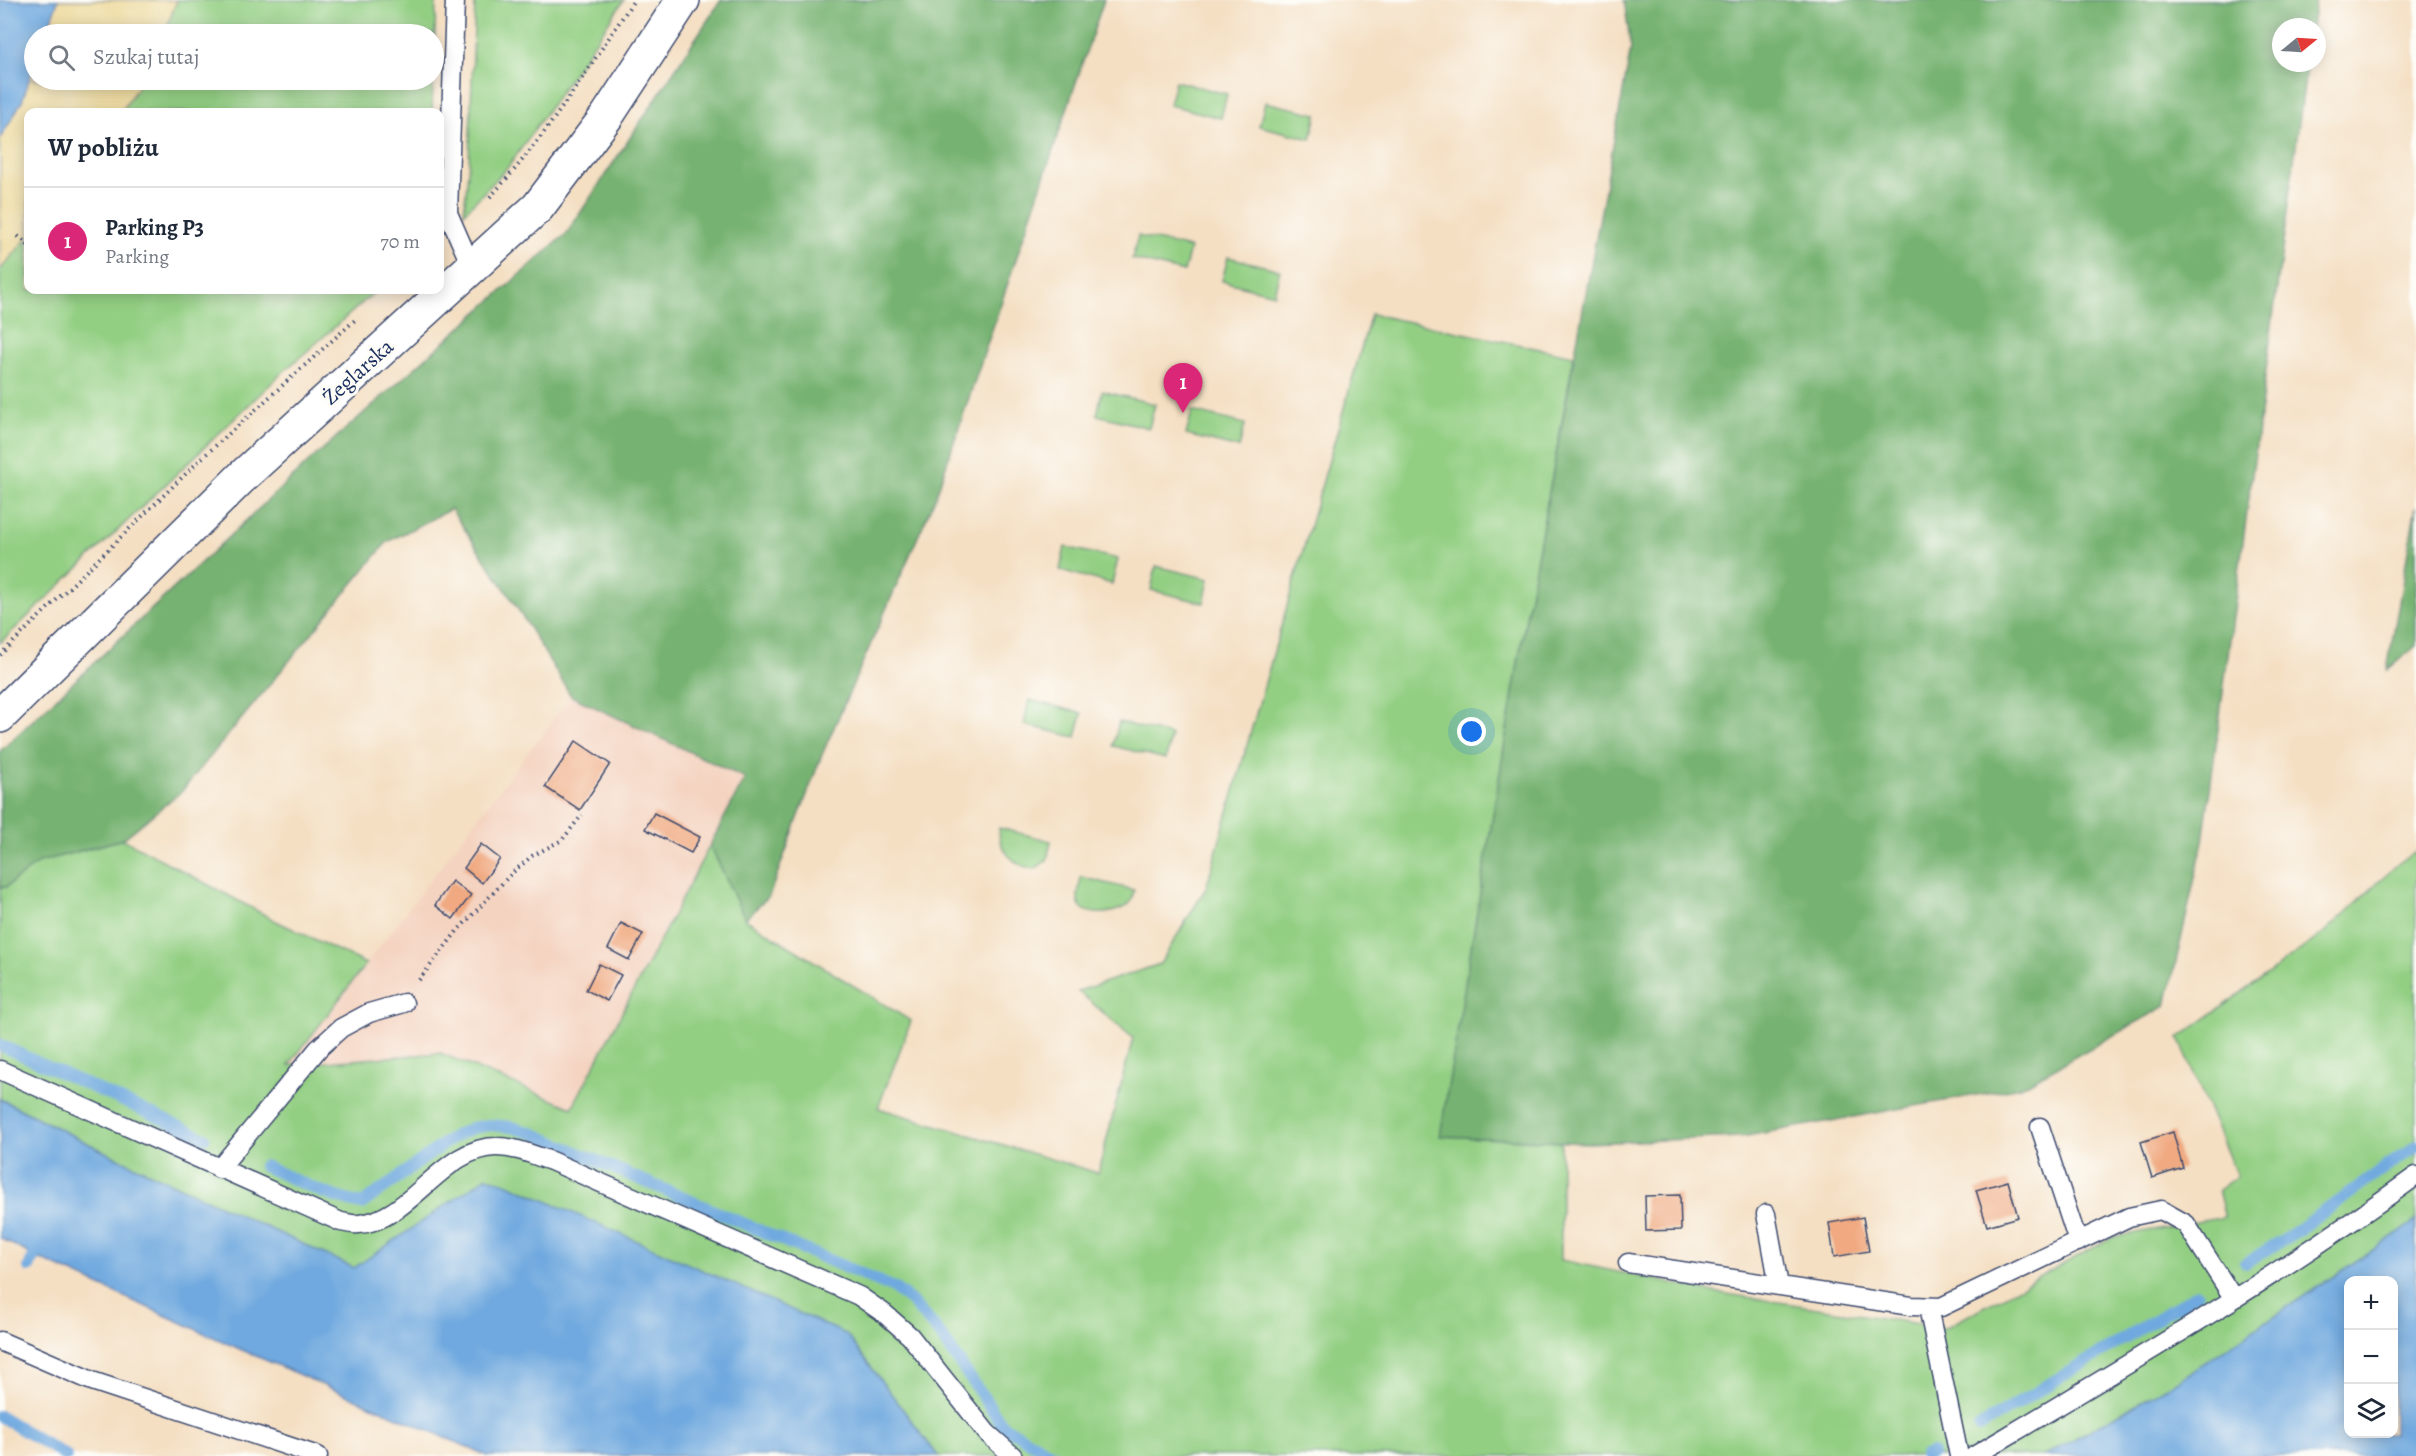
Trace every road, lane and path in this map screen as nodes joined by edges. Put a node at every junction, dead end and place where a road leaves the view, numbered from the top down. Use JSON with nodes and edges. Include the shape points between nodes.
{"nodes":[{"id":1,"x":455,"y":0,"type":"edge"},
{"id":2,"x":634,"y":0,"type":"edge"},
{"id":3,"x":683,"y":0,"type":"edge"},
{"id":4,"x":454,"y":232,"type":"junction"},
{"id":5,"x":18,"y":236,"type":"dead end"},
{"id":6,"x":24,"y":241,"type":"edge"},
{"id":7,"x":472,"y":268,"type":"junction"},
{"id":8,"x":444,"y":293,"type":"edge"},
{"id":9,"x":443,"y":294,"type":"edge"},
{"id":10,"x":0,"y":716,"type":"edge"},
{"id":11,"x":582,"y":815,"type":"dead end"},
{"id":12,"x":404,"y":1003,"type":"joint"},
{"id":13,"x":0,"y":1070,"type":"edge"},
{"id":14,"x":2040,"y":1127,"type":"dead end"},
{"id":15,"x":219,"y":1169,"type":"junction"},
{"id":16,"x":2416,"y":1176,"type":"edge"},
{"id":17,"x":1766,"y":1214,"type":"dead end"},
{"id":18,"x":2078,"y":1242,"type":"junction"},
{"id":19,"x":1628,"y":1263,"type":"dead end"},
{"id":20,"x":1779,"y":1286,"type":"junction"},
{"id":21,"x":2234,"y":1299,"type":"junction"},
{"id":22,"x":1928,"y":1307,"type":"junction"},
{"id":23,"x":0,"y":1341,"type":"edge"},
{"id":24,"x":318,"y":1456,"type":"edge"},
{"id":25,"x":1013,"y":1456,"type":"edge"},
{"id":26,"x":1959,"y":1456,"type":"edge"},
{"id":27,"x":1974,"y":1456,"type":"edge"}],
"edges":[{"from":1,"to":4,"type":"lane","via":[[448,213]]},
{"from":2,"to":4,"type":"path","via":[[514,172]]},
{"from":3,"to":7,"type":"street","name":"Żeglarska","via":[[577,158],[538,207]]},
{"from":4,"to":7,"type":"lane"},
{"from":5,"to":6,"type":"path"},
{"from":7,"to":8,"type":"street","name":"Żeglarska"},
{"from":9,"to":10,"type":"street","name":"Żeglarska","via":[[244,475]]},
{"from":11,"to":12,"type":"path","via":[[562,840],[525,861],[458,930]]},
{"from":12,"to":15,"type":"lane","via":[[341,1028],[318,1048]]},
{"from":13,"to":15,"type":"lane"},
{"from":14,"to":18,"type":"lane"},
{"from":15,"to":25,"type":"lane","via":[[324,1216],[360,1224],[393,1211],[473,1151],[517,1149],[859,1296],[910,1336],[987,1433]]},
{"from":16,"to":21,"type":"lane"},
{"from":17,"to":20,"type":"lane"},
{"from":18,"to":21,"type":"lane","via":[[2129,1217],[2161,1210],[2186,1224]]},
{"from":18,"to":22,"type":"lane","via":[[1941,1307]]},
{"from":19,"to":20,"type":"lane"},
{"from":20,"to":22,"type":"lane"},
{"from":21,"to":27,"type":"lane"},
{"from":22,"to":26,"type":"lane"},
{"from":23,"to":24,"type":"lane","via":[[92,1381]]}]}
